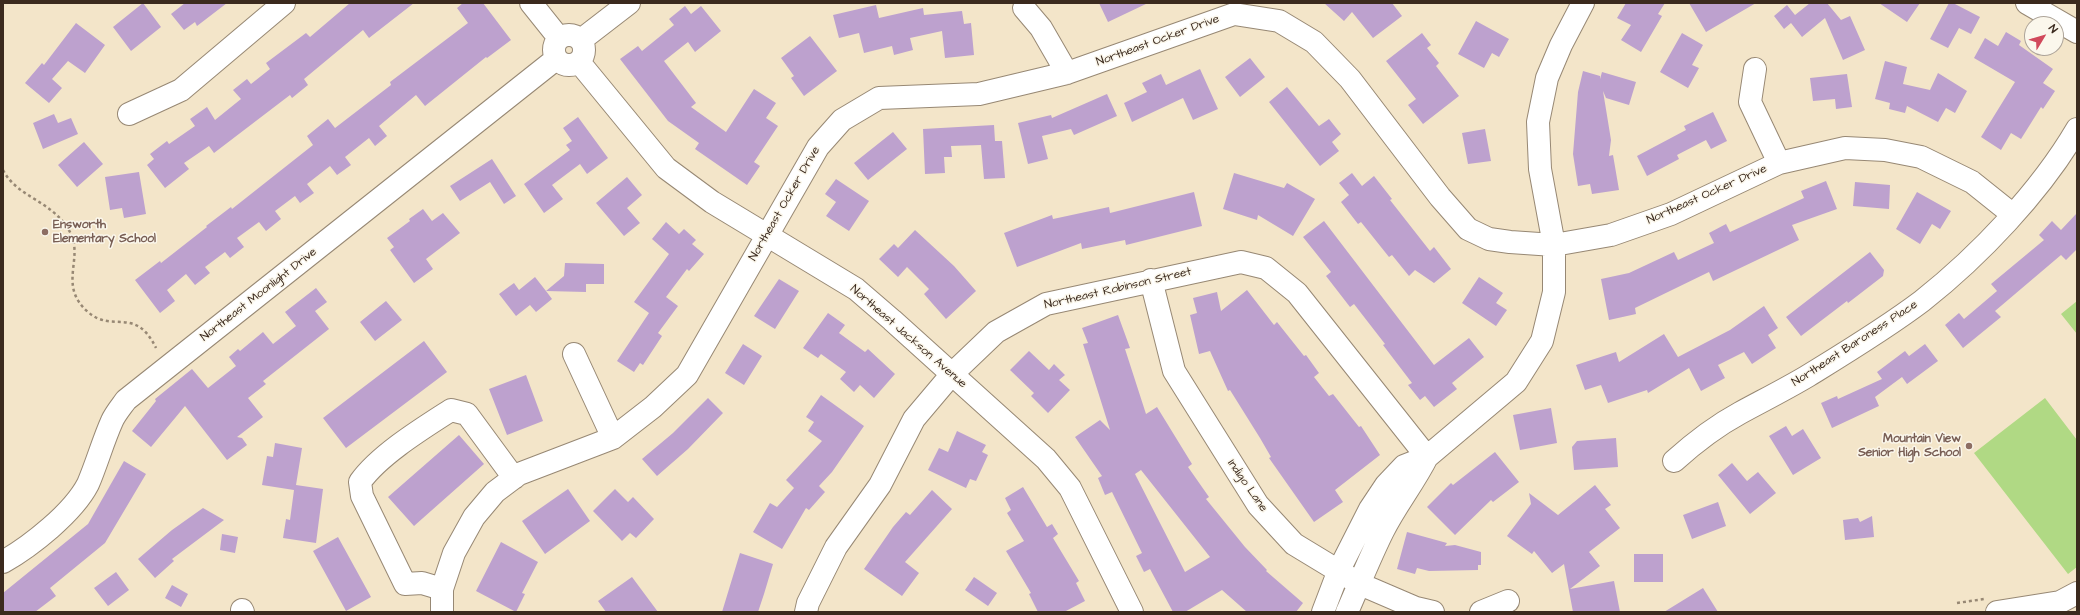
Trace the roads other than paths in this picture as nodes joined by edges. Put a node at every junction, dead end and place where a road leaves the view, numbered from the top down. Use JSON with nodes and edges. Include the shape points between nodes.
{"nodes":[{"id":1,"x":530,"y":3,"type":"edge"},
{"id":2,"x":629,"y":3,"type":"edge"},
{"id":3,"x":1583,"y":3,"type":"edge"},
{"id":4,"x":2027,"y":3,"type":"edge"},
{"id":5,"x":282,"y":4,"type":"edge"},
{"id":6,"x":1024,"y":8,"type":"dead end"},
{"id":7,"x":2077,"y":32,"type":"edge"},
{"id":8,"x":581,"y":40,"type":"junction"},
{"id":9,"x":557,"y":49,"type":"junction"},
{"id":10,"x":579,"y":62,"type":"junction"},
{"id":11,"x":1755,"y":70,"type":"dead end"},
{"id":12,"x":1067,"y":73,"type":"junction"},
{"id":13,"x":129,"y":114,"type":"dead end"},
{"id":14,"x":2077,"y":130,"type":"edge"},
{"id":15,"x":1779,"y":163,"type":"junction"},
{"id":16,"x":2012,"y":214,"type":"junction"},
{"id":17,"x":767,"y":234,"type":"junction"},
{"id":18,"x":1554,"y":246,"type":"junction"},
{"id":19,"x":1151,"y":280,"type":"junction"},
{"id":20,"x":574,"y":354,"type":"dead end"},
{"id":21,"x":952,"y":374,"type":"junction"},
{"id":22,"x":613,"y":438,"type":"junction"},
{"id":23,"x":1427,"y":457,"type":"junction"},
{"id":24,"x":1674,"y":461,"type":"dead end"},
{"id":25,"x":514,"y":478,"type":"junction"},
{"id":26,"x":3,"y":562,"type":"edge"},
{"id":27,"x":1339,"y":570,"type":"junction"},
{"id":28,"x":1360,"y":584,"type":"junction"},
{"id":29,"x":442,"y":589,"type":"junction"},
{"id":30,"x":2077,"y":592,"type":"edge"},
{"id":31,"x":1508,"y":601,"type":"dead end"},
{"id":32,"x":442,"y":612,"type":"edge"},
{"id":33,"x":806,"y":612,"type":"edge"},
{"id":34,"x":1132,"y":612,"type":"edge"},
{"id":35,"x":1323,"y":612,"type":"edge"},
{"id":36,"x":1347,"y":612,"type":"edge"},
{"id":37,"x":1433,"y":612,"type":"edge"},
{"id":38,"x":1480,"y":612,"type":"edge"},
{"id":39,"x":1997,"y":612,"type":"edge"}],
"edges":[{"from":1,"to":9,"type":"street"},
{"from":2,"to":8,"type":"street"},
{"from":3,"to":18,"type":"street","via":[[1547,78],[1538,122],[1540,169]]},
{"from":4,"to":7,"type":"street"},
{"from":5,"to":13,"type":"street","via":[[181,90]]},
{"from":6,"to":12,"type":"street","via":[[1041,28]]},
{"from":8,"to":9,"type":"street","via":[[568,34]]},
{"from":8,"to":10,"type":"street","via":[[584,49]]},
{"from":9,"to":10,"type":"street","via":[[564,65]]},
{"from":9,"to":26,"type":"street","name":"Northeast Moonlight Drive","via":[[126,400],[112,420],[87,485],[72,509],[15,556]]},
{"from":10,"to":17,"type":"street","name":"Northeast Jackson Avenue","via":[[666,168],[712,202]]},
{"from":11,"to":15,"type":"street","via":[[1750,102]]},
{"from":12,"to":17,"type":"street","name":"Northeast Ocker Drive","via":[[979,94],[879,98],[842,120],[818,147]]},
{"from":12,"to":18,"type":"street","name":"Northeast Ocker Drive","via":[[1234,14],[1279,22],[1314,42],[1350,79],[1440,197],[1468,229],[1489,239]]},
{"from":14,"to":16,"type":"street","name":"Northeast Baroness Place","via":[[2042,180]]},
{"from":15,"to":16,"type":"street","name":"Northeast Ocker Drive","via":[[1845,148],[1885,150],[1921,157],[1972,182]]},
{"from":15,"to":18,"type":"street","name":"Northeast Ocker Drive","via":[[1671,214],[1611,236]]},
{"from":16,"to":24,"type":"street","name":"Northeast Baroness Place","via":[[1973,256],[1922,301],[1869,338],[1738,414],[1695,443]]},
{"from":17,"to":21,"type":"street","name":"Northeast Jackson Avenue","via":[[856,290]]},
{"from":17,"to":22,"type":"street","name":"Northeast Ocker Drive","via":[[687,375],[653,407]]},
{"from":18,"to":23,"type":"street","via":[[1554,292],[1542,341],[1516,382]]},
{"from":19,"to":21,"type":"street","name":"Northeast Robinson Street","via":[[1046,304],[996,332]]},
{"from":19,"to":23,"type":"street","name":"Northeast Robinson Street","via":[[1241,262],[1266,268],[1297,293]]},
{"from":19,"to":27,"type":"street","name":"Indigo Lane","via":[[1174,371],[1258,505],[1294,544]]},
{"from":20,"to":22,"type":"street"},
{"from":21,"to":33,"type":"street","name":"Northeast Robinson Street","via":[[914,419],[880,485],[836,546]]},
{"from":21,"to":34,"type":"street","name":"Northeast Jackson Avenue","via":[[1046,459],[1070,488]]},
{"from":22,"to":25,"type":"street","name":"Northeast Ocker Drive"},
{"from":23,"to":27,"type":"street","via":[[1404,466],[1386,485],[1370,509]]},
{"from":23,"to":28,"type":"street","via":[[1416,480],[1383,531]]},
{"from":25,"to":29,"type":"street","name":"Northeast Ocker Drive","via":[[495,492],[474,517],[454,553]]},
{"from":25,"to":29,"type":"street","via":[[467,414],[451,410],[369,469],[360,482],[362,496],[405,584],[422,583]]},
{"from":27,"to":28,"type":"street","name":"Indigo Lane"},
{"from":27,"to":35,"type":"street"},
{"from":28,"to":36,"type":"street"},
{"from":28,"to":37,"type":"street","name":"Indigo Lane","via":[[1416,608]]},
{"from":29,"to":32,"type":"street","name":"Northeast Ocker Drive"},
{"from":30,"to":39,"type":"street","via":[[2060,602]]},
{"from":31,"to":38,"type":"street"}]}
